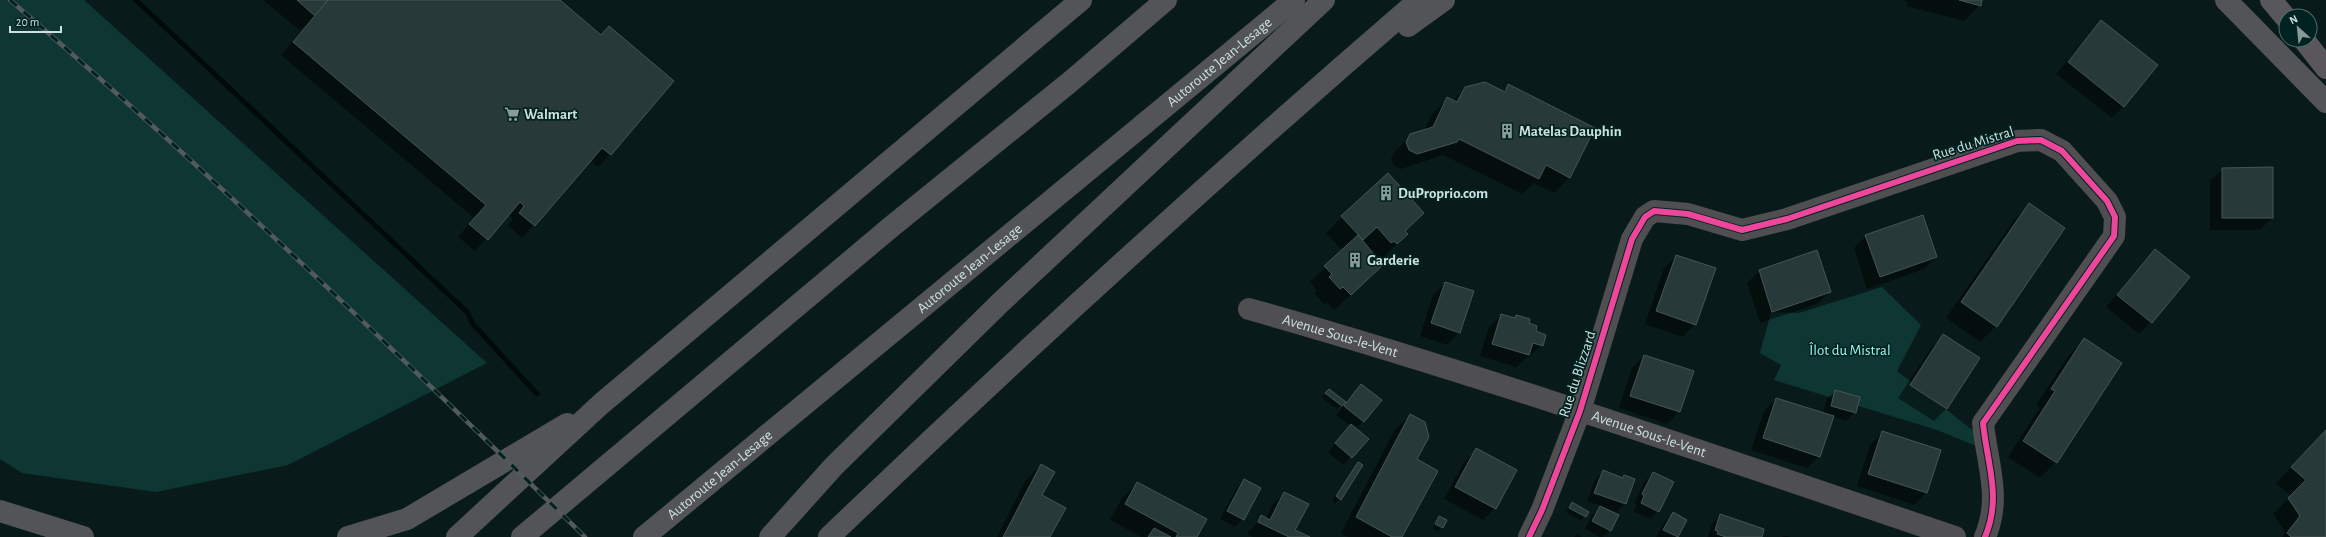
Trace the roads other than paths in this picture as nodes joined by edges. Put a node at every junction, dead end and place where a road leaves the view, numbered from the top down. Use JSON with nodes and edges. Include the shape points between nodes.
{"nodes":[{"id":1,"x":1081,"y":0,"type":"edge"},
{"id":2,"x":1166,"y":0,"type":"edge"},
{"id":3,"x":1294,"y":0,"type":"edge"},
{"id":4,"x":1324,"y":0,"type":"edge"},
{"id":5,"x":1419,"y":0,"type":"edge"},
{"id":6,"x":1444,"y":0,"type":"edge"},
{"id":7,"x":2226,"y":0,"type":"edge"},
{"id":8,"x":2271,"y":0,"type":"edge"},
{"id":9,"x":2278,"y":8,"type":"edge"},
{"id":10,"x":2310,"y":48,"type":"edge"},
{"id":11,"x":2326,"y":68,"type":"edge"},
{"id":12,"x":2326,"y":102,"type":"edge"},
{"id":13,"x":1292,"y":110,"type":"junction"},
{"id":14,"x":1645,"y":217,"type":"joint"},
{"id":15,"x":1249,"y":309,"type":"dead end"},
{"id":16,"x":601,"y":404,"type":"junction"},
{"id":17,"x":971,"y":404,"type":"junction"},
{"id":18,"x":1580,"y":411,"type":"junction"},
{"id":19,"x":0,"y":511,"type":"edge"},
{"id":20,"x":83,"y":537,"type":"edge"},
{"id":21,"x":348,"y":537,"type":"edge"},
{"id":22,"x":457,"y":537,"type":"edge"},
{"id":23,"x":522,"y":537,"type":"edge"},
{"id":24,"x":644,"y":537,"type":"edge"},
{"id":25,"x":770,"y":537,"type":"edge"},
{"id":26,"x":829,"y":537,"type":"edge"},
{"id":27,"x":849,"y":537,"type":"edge"},
{"id":28,"x":1528,"y":537,"type":"edge"},
{"id":29,"x":1955,"y":537,"type":"edge"},
{"id":30,"x":1985,"y":537,"type":"edge"}],
"edges":[{"from":1,"to":16,"type":"highway"},
{"from":2,"to":23,"type":"highway"},
{"from":3,"to":24,"type":"highway","name":"Autoroute Jean-Lesage"},
{"from":4,"to":25,"type":"highway","via":[[1000,303],[834,466]]},
{"from":5,"to":13,"type":"highway"},
{"from":6,"to":13,"type":"highway"},
{"from":7,"to":12,"type":"highway"},
{"from":8,"to":9,"type":"main road"},
{"from":10,"to":11,"type":"main road"},
{"from":13,"to":17,"type":"highway"},
{"from":14,"to":18,"type":"street","name":"Rue du Blizzard","via":[[1632,239]]},
{"from":14,"to":30,"type":"street","name":"Rue du Mistral","via":[[1654,211],[1666,211],[1688,214],[1742,230],[1787,219],[2016,141],[2040,140],[2062,151],[2107,201],[2115,217],[2114,236],[1983,423],[1995,497],[1992,521]]},
{"from":15,"to":18,"type":"street","name":"Avenue Sous-le-Vent","via":[[1362,341]]},
{"from":16,"to":21,"type":"highway","via":[[407,519]]},
{"from":16,"to":22,"type":"highway"},
{"from":17,"to":26,"type":"highway"},
{"from":17,"to":27,"type":"highway"},
{"from":18,"to":28,"type":"street","name":"Rue du Blizzard","via":[[1542,510]]},
{"from":18,"to":29,"type":"street","name":"Avenue Sous-le-Vent"},
{"from":19,"to":20,"type":"highway"}]}
